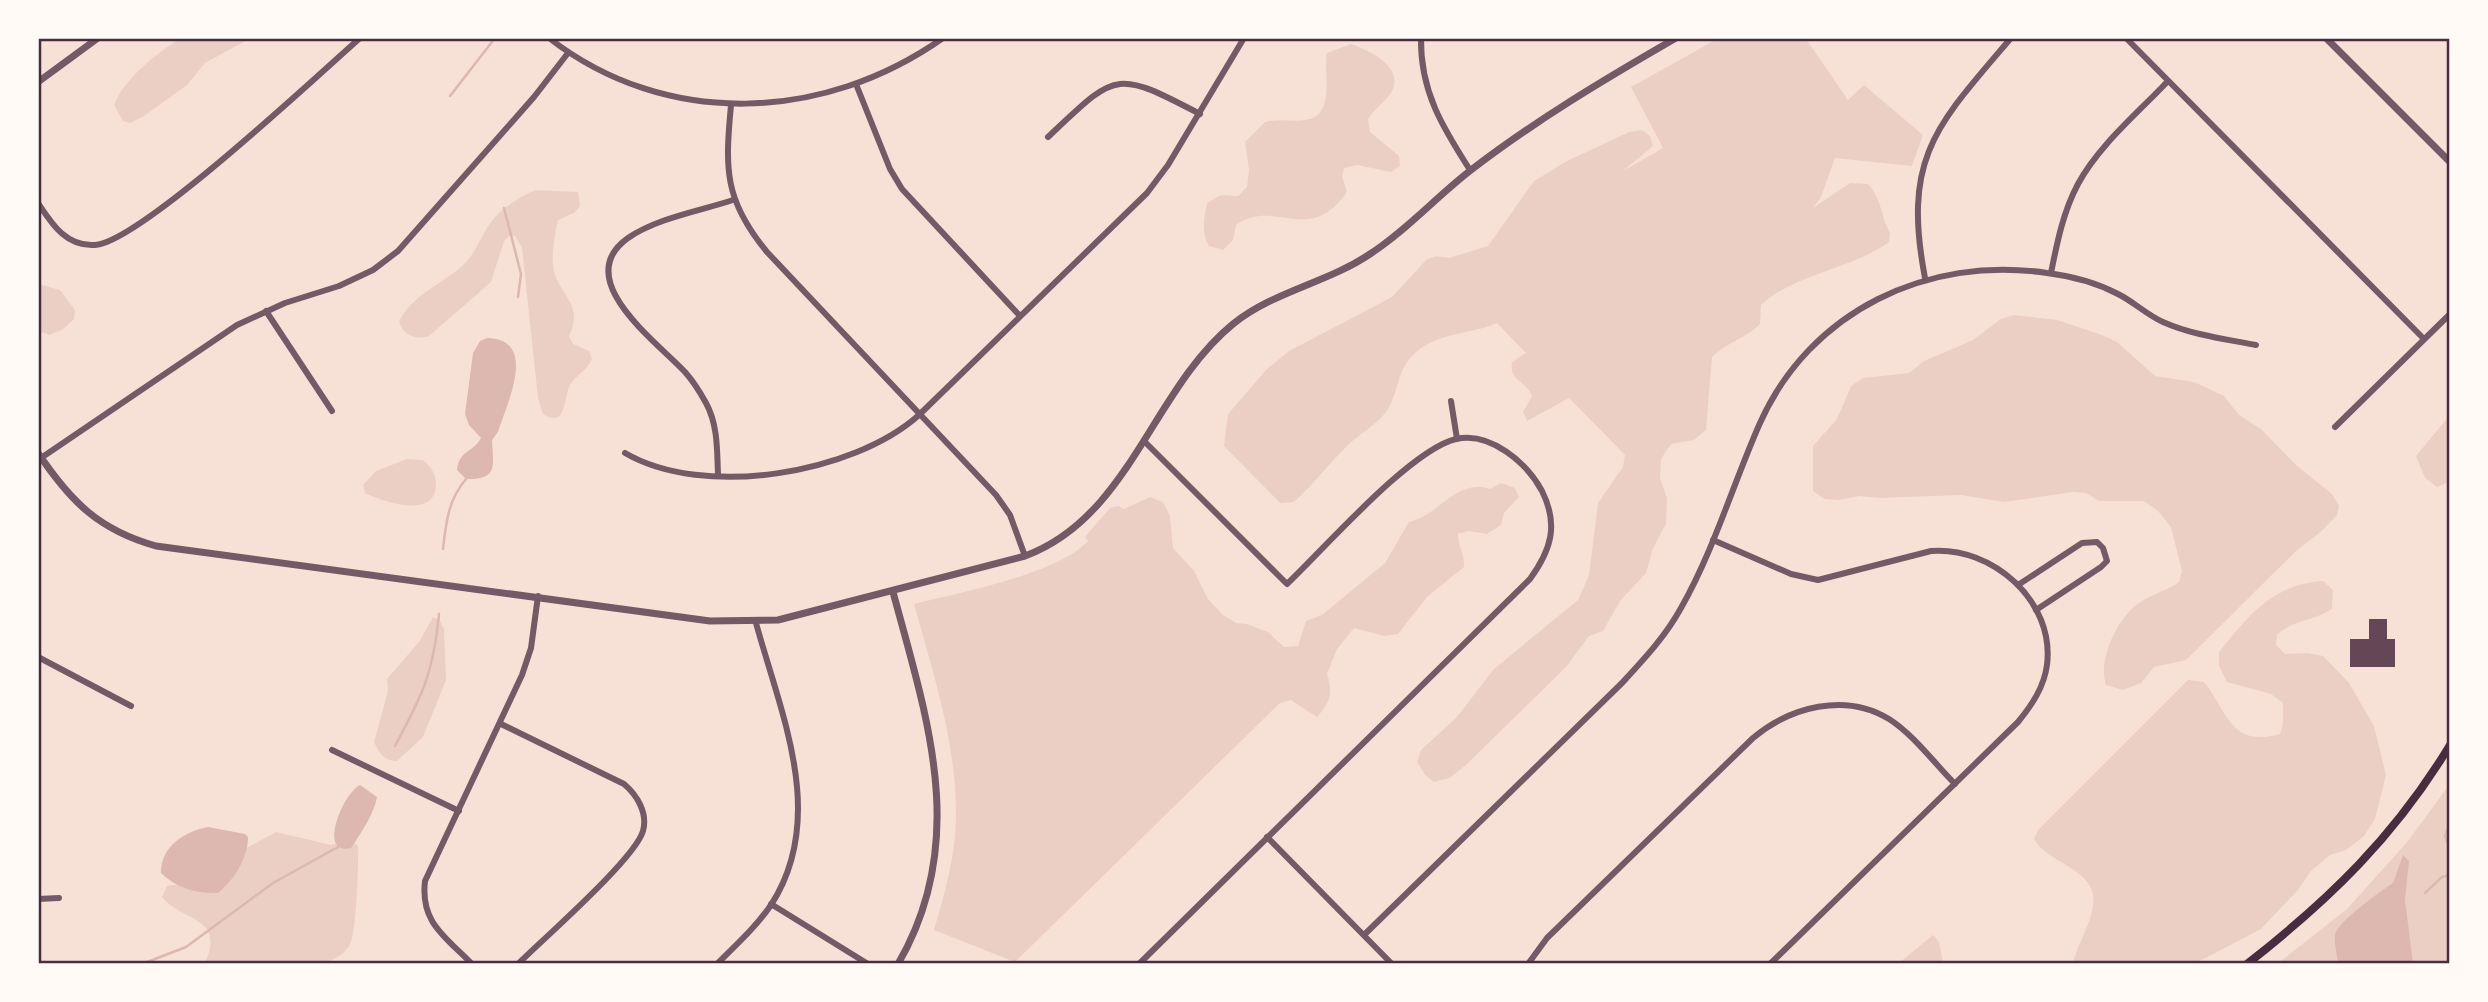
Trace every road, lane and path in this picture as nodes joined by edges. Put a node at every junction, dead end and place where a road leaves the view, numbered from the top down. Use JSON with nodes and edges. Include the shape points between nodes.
{"nodes":[{"id":1,"x":98,"y":38,"type":"edge"},
{"id":2,"x":360,"y":38,"type":"edge"},
{"id":3,"x":549,"y":38,"type":"edge"},
{"id":4,"x":943,"y":38,"type":"edge"},
{"id":5,"x":1244,"y":38,"type":"edge"},
{"id":6,"x":1422,"y":38,"type":"edge"},
{"id":7,"x":1676,"y":38,"type":"edge"},
{"id":8,"x":2011,"y":38,"type":"edge"},
{"id":9,"x":2126,"y":38,"type":"edge"},
{"id":10,"x":2326,"y":38,"type":"edge"},
{"id":11,"x":568,"y":53,"type":"junction"},
{"id":12,"x":2168,"y":81,"type":"junction"},
{"id":13,"x":38,"y":82,"type":"edge"},
{"id":14,"x":856,"y":84,"type":"junction"},
{"id":15,"x":730,"y":105,"type":"junction"},
{"id":16,"x":1200,"y":114,"type":"junction"},
{"id":17,"x":1048,"y":137,"type":"dead end"},
{"id":18,"x":2449,"y":162,"type":"edge"},
{"id":19,"x":1470,"y":170,"type":"junction"},
{"id":20,"x":733,"y":200,"type":"junction"},
{"id":21,"x":38,"y":202,"type":"edge"},
{"id":22,"x":2050,"y":273,"type":"junction"},
{"id":23,"x":1925,"y":278,"type":"junction"},
{"id":24,"x":266,"y":311,"type":"junction"},
{"id":25,"x":2449,"y":314,"type":"edge"},
{"id":26,"x":1020,"y":316,"type":"junction"},
{"id":27,"x":2424,"y":339,"type":"junction"},
{"id":28,"x":2256,"y":345,"type":"dead end"},
{"id":29,"x":1451,"y":401,"type":"dead end"},
{"id":30,"x":332,"y":411,"type":"dead end"},
{"id":31,"x":919,"y":415,"type":"junction"},
{"id":32,"x":2335,"y":427,"type":"dead end"},
{"id":33,"x":1457,"y":439,"type":"junction"},
{"id":34,"x":1144,"y":441,"type":"junction"},
{"id":35,"x":625,"y":453,"type":"dead end"},
{"id":36,"x":39,"y":457,"type":"edge"},
{"id":37,"x":718,"y":475,"type":"junction"},
{"id":38,"x":1713,"y":540,"type":"junction"},
{"id":39,"x":1025,"y":556,"type":"junction"},
{"id":40,"x":2018,"y":585,"type":"junction"},
{"id":41,"x":893,"y":592,"type":"junction"},
{"id":42,"x":538,"y":596,"type":"junction"},
{"id":43,"x":2036,"y":610,"type":"junction"},
{"id":44,"x":756,"y":623,"type":"junction"},
{"id":45,"x":38,"y":657,"type":"edge"},
{"id":46,"x":131,"y":706,"type":"dead end"},
{"id":47,"x":501,"y":724,"type":"junction"},
{"id":48,"x":2449,"y":745,"type":"edge"},
{"id":49,"x":332,"y":750,"type":"dead end"},
{"id":50,"x":1955,"y":784,"type":"junction"},
{"id":51,"x":459,"y":811,"type":"junction"},
{"id":52,"x":1267,"y":837,"type":"junction"},
{"id":53,"x":59,"y":898,"type":"dead end"},
{"id":54,"x":38,"y":899,"type":"edge"},
{"id":55,"x":771,"y":904,"type":"junction"},
{"id":56,"x":1364,"y":935,"type":"junction"},
{"id":57,"x":472,"y":964,"type":"edge"},
{"id":58,"x":518,"y":964,"type":"edge"},
{"id":59,"x":717,"y":964,"type":"edge"},
{"id":60,"x":869,"y":964,"type":"edge"},
{"id":61,"x":898,"y":964,"type":"edge"},
{"id":62,"x":1139,"y":964,"type":"edge"},
{"id":63,"x":1392,"y":964,"type":"edge"},
{"id":64,"x":1528,"y":964,"type":"edge"},
{"id":65,"x":1770,"y":964,"type":"edge"},
{"id":66,"x":2247,"y":964,"type":"edge"}],
"edges":[{"from":1,"to":13,"type":"street"},
{"from":2,"to":21,"type":"street","via":[[238,145],[151,213],[101,244],[80,244],[68,238]]},
{"from":3,"to":11,"type":"street"},
{"from":4,"to":14,"type":"street"},
{"from":5,"to":16,"type":"street"},
{"from":6,"to":19,"type":"street","via":[[1423,74],[1434,110]]},
{"from":7,"to":19,"type":"street","via":[[1544,117]]},
{"from":8,"to":23,"type":"street","via":[[1950,112],[1928,148],[1916,208]]},
{"from":9,"to":12,"type":"street"},
{"from":10,"to":18,"type":"street"},
{"from":11,"to":15,"type":"street","via":[[606,75],[649,91]]},
{"from":11,"to":24,"type":"street","via":[[517,118],[398,251],[373,270],[339,286]]},
{"from":12,"to":22,"type":"street","via":[[2078,184],[2061,226]]},
{"from":12,"to":27,"type":"street"},
{"from":14,"to":15,"type":"street","via":[[803,100]]},
{"from":14,"to":26,"type":"street","via":[[902,189]]},
{"from":15,"to":20,"type":"street","via":[[726,163]]},
{"from":16,"to":17,"type":"street","via":[[1145,87],[1122,82],[1095,93]]},
{"from":16,"to":26,"type":"street","via":[[1147,193]]},
{"from":19,"to":34,"type":"street","via":[[1352,266],[1276,298],[1233,324],[1180,383]]},
{"from":20,"to":31,"type":"street","via":[[767,253]]},
{"from":20,"to":37,"type":"street","via":[[630,237],[613,253],[607,273],[621,306],[688,375],[708,406]]},
{"from":22,"to":23,"type":"street","via":[[1974,270]]},
{"from":22,"to":28,"type":"street","via":[[2102,287],[2182,329]]},
{"from":23,"to":38,"type":"street","via":[[1858,309],[1795,364],[1760,422]]},
{"from":24,"to":30,"type":"street"},
{"from":24,"to":36,"type":"street","via":[[237,325]]},
{"from":25,"to":27,"type":"street"},
{"from":26,"to":31,"type":"street"},
{"from":27,"to":32,"type":"street"},
{"from":29,"to":33,"type":"street"},
{"from":31,"to":37,"type":"street","via":[[893,436],[862,450],[777,476]]},
{"from":31,"to":39,"type":"street","via":[[1004,505]]},
{"from":33,"to":34,"type":"street","via":[[1410,465],[1287,584]]},
{"from":33,"to":52,"type":"street","via":[[1478,439],[1496,446],[1529,472],[1547,501],[1553,531],[1547,553],[1530,579]]},
{"from":34,"to":39,"type":"street","via":[[1080,524]]},
{"from":35,"to":37,"type":"street","via":[[650,466]]},
{"from":36,"to":42,"type":"street","via":[[71,497],[99,522],[156,546]]},
{"from":38,"to":40,"type":"street","via":[[1791,574],[1818,580],[1951,549],[1987,562]]},
{"from":38,"to":56,"type":"street","via":[[1682,606],[1643,660]]},
{"from":39,"to":41,"type":"street"},
{"from":40,"to":43,"type":"street"},
{"from":40,"to":43,"type":"street","via":[[2082,543],[2097,542],[2103,548],[2107,561],[2101,567]]},
{"from":41,"to":44,"type":"street"},
{"from":41,"to":61,"type":"street","via":[[929,724],[939,787],[929,886]]},
{"from":42,"to":44,"type":"street","via":[[710,621]]},
{"from":42,"to":47,"type":"street","via":[[528,657]]},
{"from":43,"to":50,"type":"street","via":[[2048,645],[2039,690],[2018,722]]},
{"from":44,"to":55,"type":"street","via":[[800,799],[789,865]]},
{"from":45,"to":46,"type":"street"},
{"from":47,"to":51,"type":"street"},
{"from":47,"to":58,"type":"street","via":[[624,784],[638,799],[644,821],[629,855]]},
{"from":48,"to":66,"type":"main road","via":[[2420,793],[2374,852]]},
{"from":49,"to":51,"type":"street"},
{"from":50,"to":64,"type":"street","via":[[1899,727],[1873,711],[1828,706],[1798,710],[1753,738],[1547,938]]},
{"from":50,"to":65,"type":"street"},
{"from":51,"to":57,"type":"street","via":[[425,881],[424,903],[429,920]]},
{"from":52,"to":56,"type":"street"},
{"from":52,"to":62,"type":"street"},
{"from":53,"to":54,"type":"street"},
{"from":55,"to":59,"type":"street"},
{"from":55,"to":60,"type":"street"},
{"from":56,"to":63,"type":"street"}]}
